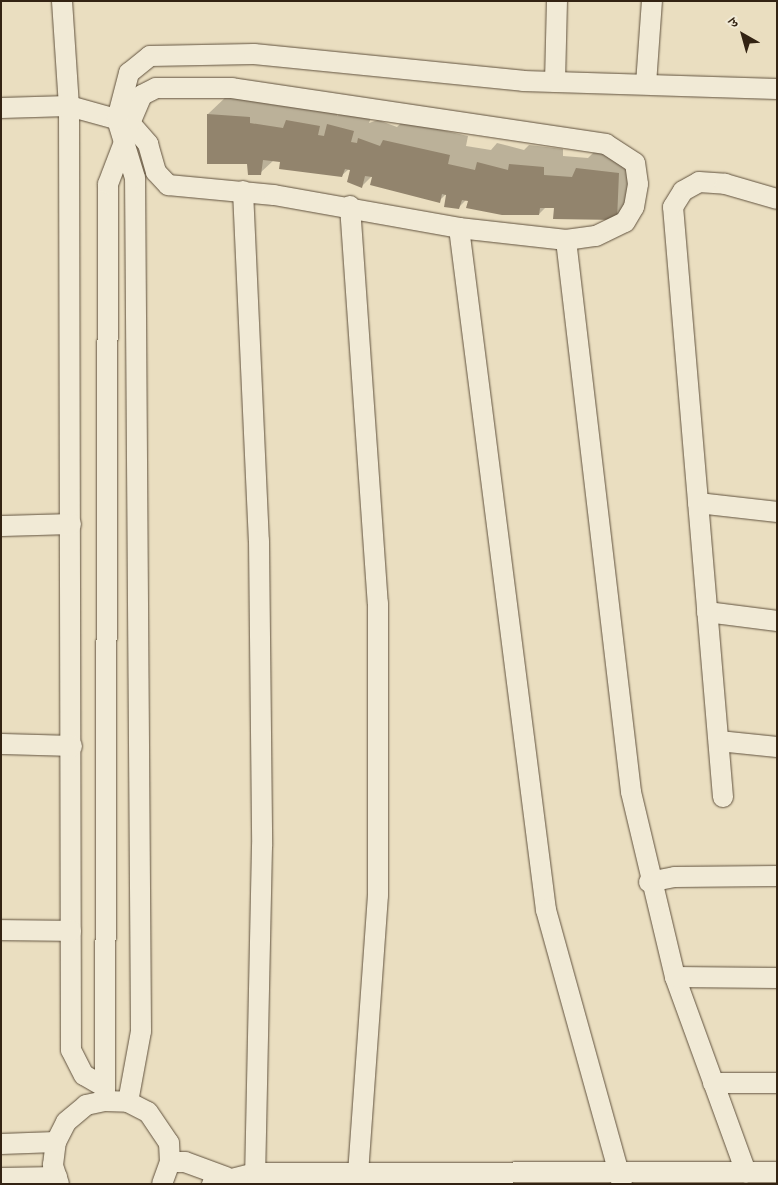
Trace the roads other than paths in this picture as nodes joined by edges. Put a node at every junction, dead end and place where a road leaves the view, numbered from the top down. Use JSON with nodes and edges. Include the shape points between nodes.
{"nodes":[{"id":1,"x":62,"y":1,"type":"edge"},
{"id":2,"x":557,"y":1,"type":"edge"},
{"id":3,"x":652,"y":1,"type":"edge"},
{"id":4,"x":555,"y":82,"type":"junction"},
{"id":5,"x":646,"y":84,"type":"junction"},
{"id":6,"x":777,"y":90,"type":"edge"},
{"id":7,"x":70,"y":106,"type":"junction"},
{"id":8,"x":1,"y":108,"type":"edge"},
{"id":9,"x":124,"y":121,"type":"junction"},
{"id":10,"x":122,"y":145,"type":"junction"},
{"id":11,"x":243,"y":191,"type":"junction"},
{"id":12,"x":777,"y":199,"type":"edge"},
{"id":13,"x":350,"y":206,"type":"junction"},
{"id":14,"x":459,"y":228,"type":"junction"},
{"id":15,"x":566,"y":240,"type":"junction"},
{"id":16,"x":698,"y":503,"type":"junction"},
{"id":17,"x":777,"y":512,"type":"edge"},
{"id":18,"x":71,"y":524,"type":"junction"},
{"id":19,"x":1,"y":526,"type":"edge"},
{"id":20,"x":708,"y":612,"type":"junction"},
{"id":21,"x":777,"y":621,"type":"edge"},
{"id":22,"x":719,"y":741,"type":"junction"},
{"id":23,"x":1,"y":744,"type":"edge"},
{"id":24,"x":72,"y":746,"type":"junction"},
{"id":25,"x":777,"y":747,"type":"edge"},
{"id":26,"x":723,"y":797,"type":"dead end"},
{"id":27,"x":777,"y":876,"type":"edge"},
{"id":28,"x":649,"y":882,"type":"junction"},
{"id":29,"x":1,"y":930,"type":"edge"},
{"id":30,"x":71,"y":931,"type":"junction"},
{"id":31,"x":675,"y":977,"type":"junction"},
{"id":32,"x":777,"y":978,"type":"edge"},
{"id":33,"x":713,"y":1083,"type":"junction"},
{"id":34,"x":777,"y":1083,"type":"edge"},
{"id":35,"x":105,"y":1094,"type":"junction"},
{"id":36,"x":128,"y":1102,"type":"junction"},
{"id":37,"x":56,"y":1142,"type":"junction"},
{"id":38,"x":1,"y":1144,"type":"edge"},
{"id":39,"x":170,"y":1162,"type":"junction"},
{"id":40,"x":746,"y":1172,"type":"junction"},
{"id":41,"x":777,"y":1172,"type":"edge"},
{"id":42,"x":255,"y":1173,"type":"junction"},
{"id":43,"x":358,"y":1174,"type":"junction"},
{"id":44,"x":1,"y":1178,"type":"edge"},
{"id":45,"x":620,"y":1179,"type":"edge"},
{"id":46,"x":58,"y":1180,"type":"edge"},
{"id":47,"x":219,"y":1180,"type":"edge"},
{"id":48,"x":162,"y":1184,"type":"edge"}],
"edges":[{"from":1,"to":7,"type":"street"},
{"from":2,"to":4,"type":"street"},
{"from":3,"to":5,"type":"street"},
{"from":4,"to":5,"type":"street"},
{"from":4,"to":9,"type":"street","via":[[294,56],[164,54],[140,61],[129,73]]},
{"from":5,"to":6,"type":"street"},
{"from":7,"to":8,"type":"street"},
{"from":7,"to":9,"type":"street"},
{"from":7,"to":18,"type":"street"},
{"from":9,"to":10,"type":"street"},
{"from":9,"to":11,"type":"street","via":[[148,144],[156,172],[168,185]]},
{"from":9,"to":15,"type":"street","via":[[142,95],[156,88],[232,88],[606,144],[635,163],[634,207],[625,222],[611,231]]},
{"from":10,"to":35,"type":"street","via":[[108,184]]},
{"from":10,"to":36,"type":"street","via":[[135,178],[141,1031]]},
{"from":11,"to":13,"type":"street"},
{"from":11,"to":42,"type":"street","via":[[259,551],[262,846]]},
{"from":12,"to":16,"type":"street","via":[[725,184],[699,182],[683,191],[672,207]]},
{"from":13,"to":14,"type":"street"},
{"from":13,"to":43,"type":"street","via":[[378,603],[378,895]]},
{"from":14,"to":15,"type":"street"},
{"from":14,"to":45,"type":"street","via":[[546,910]]},
{"from":15,"to":28,"type":"street","via":[[631,792]]},
{"from":16,"to":17,"type":"street"},
{"from":16,"to":20,"type":"street"},
{"from":18,"to":19,"type":"street"},
{"from":18,"to":24,"type":"street"},
{"from":20,"to":21,"type":"street"},
{"from":20,"to":22,"type":"street"},
{"from":22,"to":25,"type":"street"},
{"from":22,"to":26,"type":"street"},
{"from":23,"to":24,"type":"street"},
{"from":24,"to":30,"type":"street"},
{"from":27,"to":28,"type":"street","via":[[675,877]]},
{"from":28,"to":31,"type":"street"},
{"from":29,"to":30,"type":"street"},
{"from":30,"to":35,"type":"street","via":[[71,1050],[84,1075]]},
{"from":31,"to":32,"type":"street"},
{"from":31,"to":33,"type":"street"},
{"from":33,"to":34,"type":"street"},
{"from":33,"to":40,"type":"street"},
{"from":35,"to":36,"type":"street"},
{"from":35,"to":37,"type":"street","via":[[66,1122]]},
{"from":36,"to":39,"type":"street","via":[[148,1112],[169,1143]]},
{"from":37,"to":38,"type":"street"},
{"from":37,"to":46,"type":"street"},
{"from":39,"to":47,"type":"street","via":[[185,1162]]},
{"from":39,"to":48,"type":"street"},
{"from":40,"to":41,"type":"street"},
{"from":40,"to":45,"type":"street"},
{"from":42,"to":43,"type":"street"},
{"from":42,"to":47,"type":"street"},
{"from":43,"to":45,"type":"street"},
{"from":44,"to":46,"type":"street"}]}
